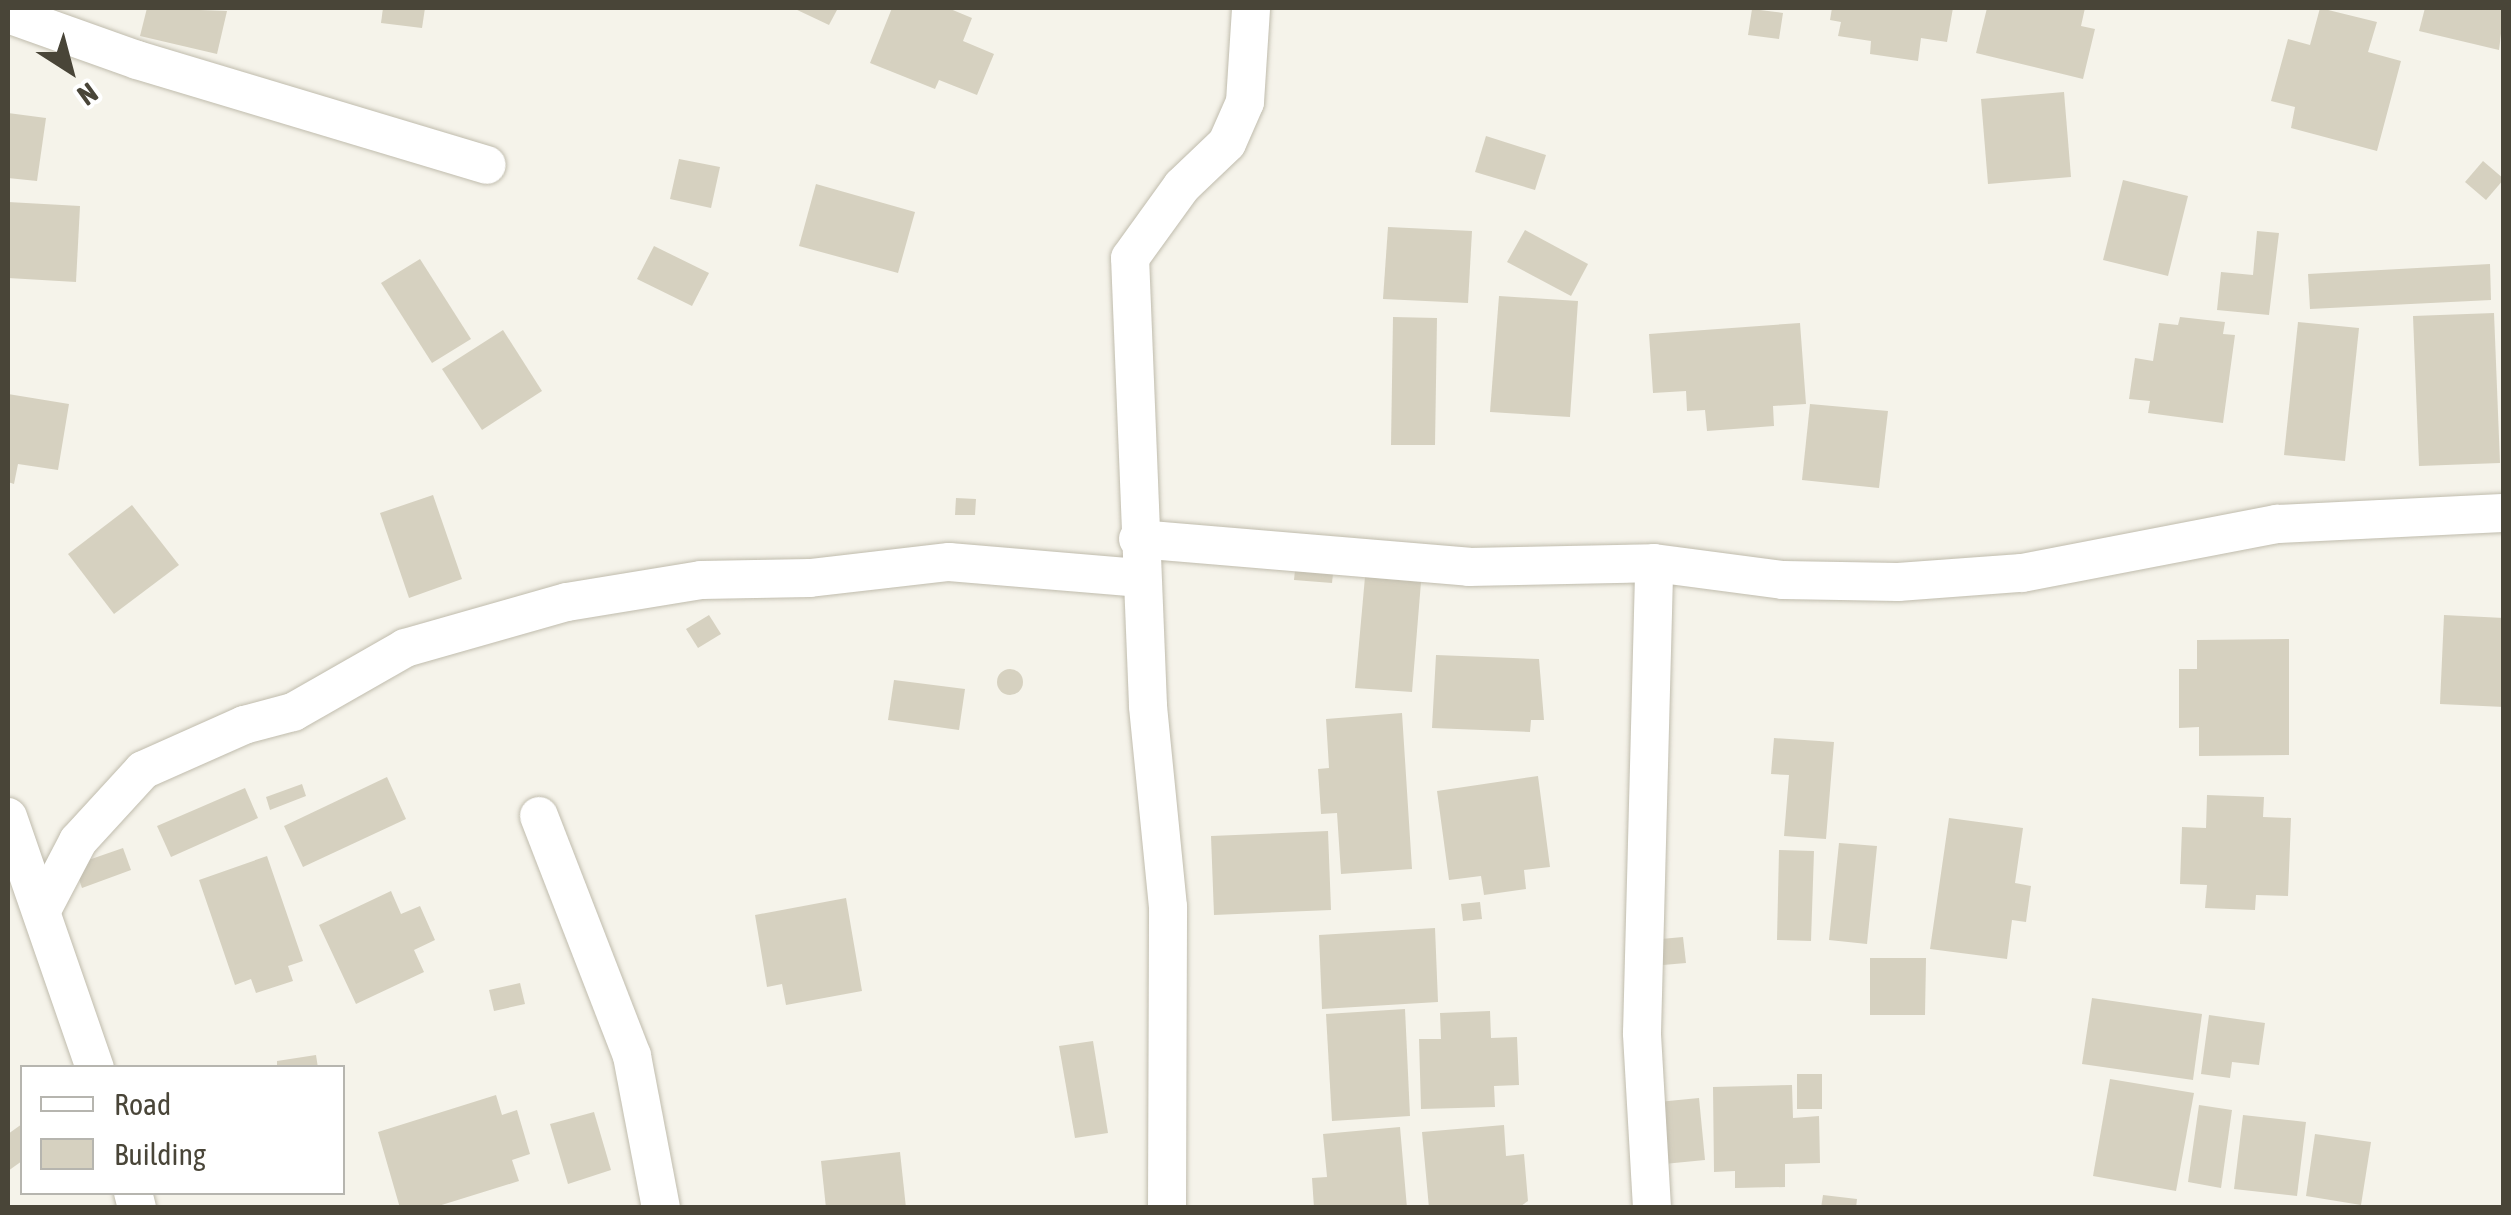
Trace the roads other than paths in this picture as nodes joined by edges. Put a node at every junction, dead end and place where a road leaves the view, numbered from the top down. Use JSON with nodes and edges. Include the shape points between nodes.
{"nodes":[{"id":1,"x":1251,"y":8,"type":"edge"},
{"id":2,"x":8,"y":14,"type":"edge"},
{"id":3,"x":487,"y":165,"type":"dead end"},
{"id":4,"x":2504,"y":513,"type":"edge"},
{"id":5,"x":1138,"y":539,"type":"junction"},
{"id":6,"x":1654,"y":564,"type":"junction"},
{"id":7,"x":1141,"y":578,"type":"junction"},
{"id":8,"x":539,"y":816,"type":"dead end"},
{"id":9,"x":11,"y":826,"type":"edge"},
{"id":10,"x":78,"y":840,"type":"junction"},
{"id":11,"x":42,"y":910,"type":"junction"},
{"id":12,"x":94,"y":1065,"type":"edge"},
{"id":13,"x":661,"y":1208,"type":"edge"},
{"id":14,"x":1168,"y":1208,"type":"edge"},
{"id":15,"x":1652,"y":1208,"type":"edge"}],
"edges":[{"from":1,"to":5,"type":"street","via":[[1246,102],[1227,143],[1182,186],[1130,258]]},
{"from":2,"to":3,"type":"street"},
{"from":4,"to":6,"type":"street","via":[[2277,524],[2022,573],[1898,582],[1783,580]]},
{"from":5,"to":6,"type":"street","via":[[1469,567]]},
{"from":5,"to":7,"type":"street"},
{"from":6,"to":15,"type":"street","via":[[1642,1033]]},
{"from":7,"to":10,"type":"street","via":[[949,562],[810,578],[700,580],[568,602],[405,648],[293,712],[244,725],[143,770]]},
{"from":7,"to":14,"type":"street","via":[[1168,908]]},
{"from":8,"to":13,"type":"street","via":[[632,1056]]},
{"from":9,"to":10,"type":"street"},
{"from":9,"to":11,"type":"street"},
{"from":10,"to":11,"type":"street"},
{"from":11,"to":12,"type":"street"}]}
